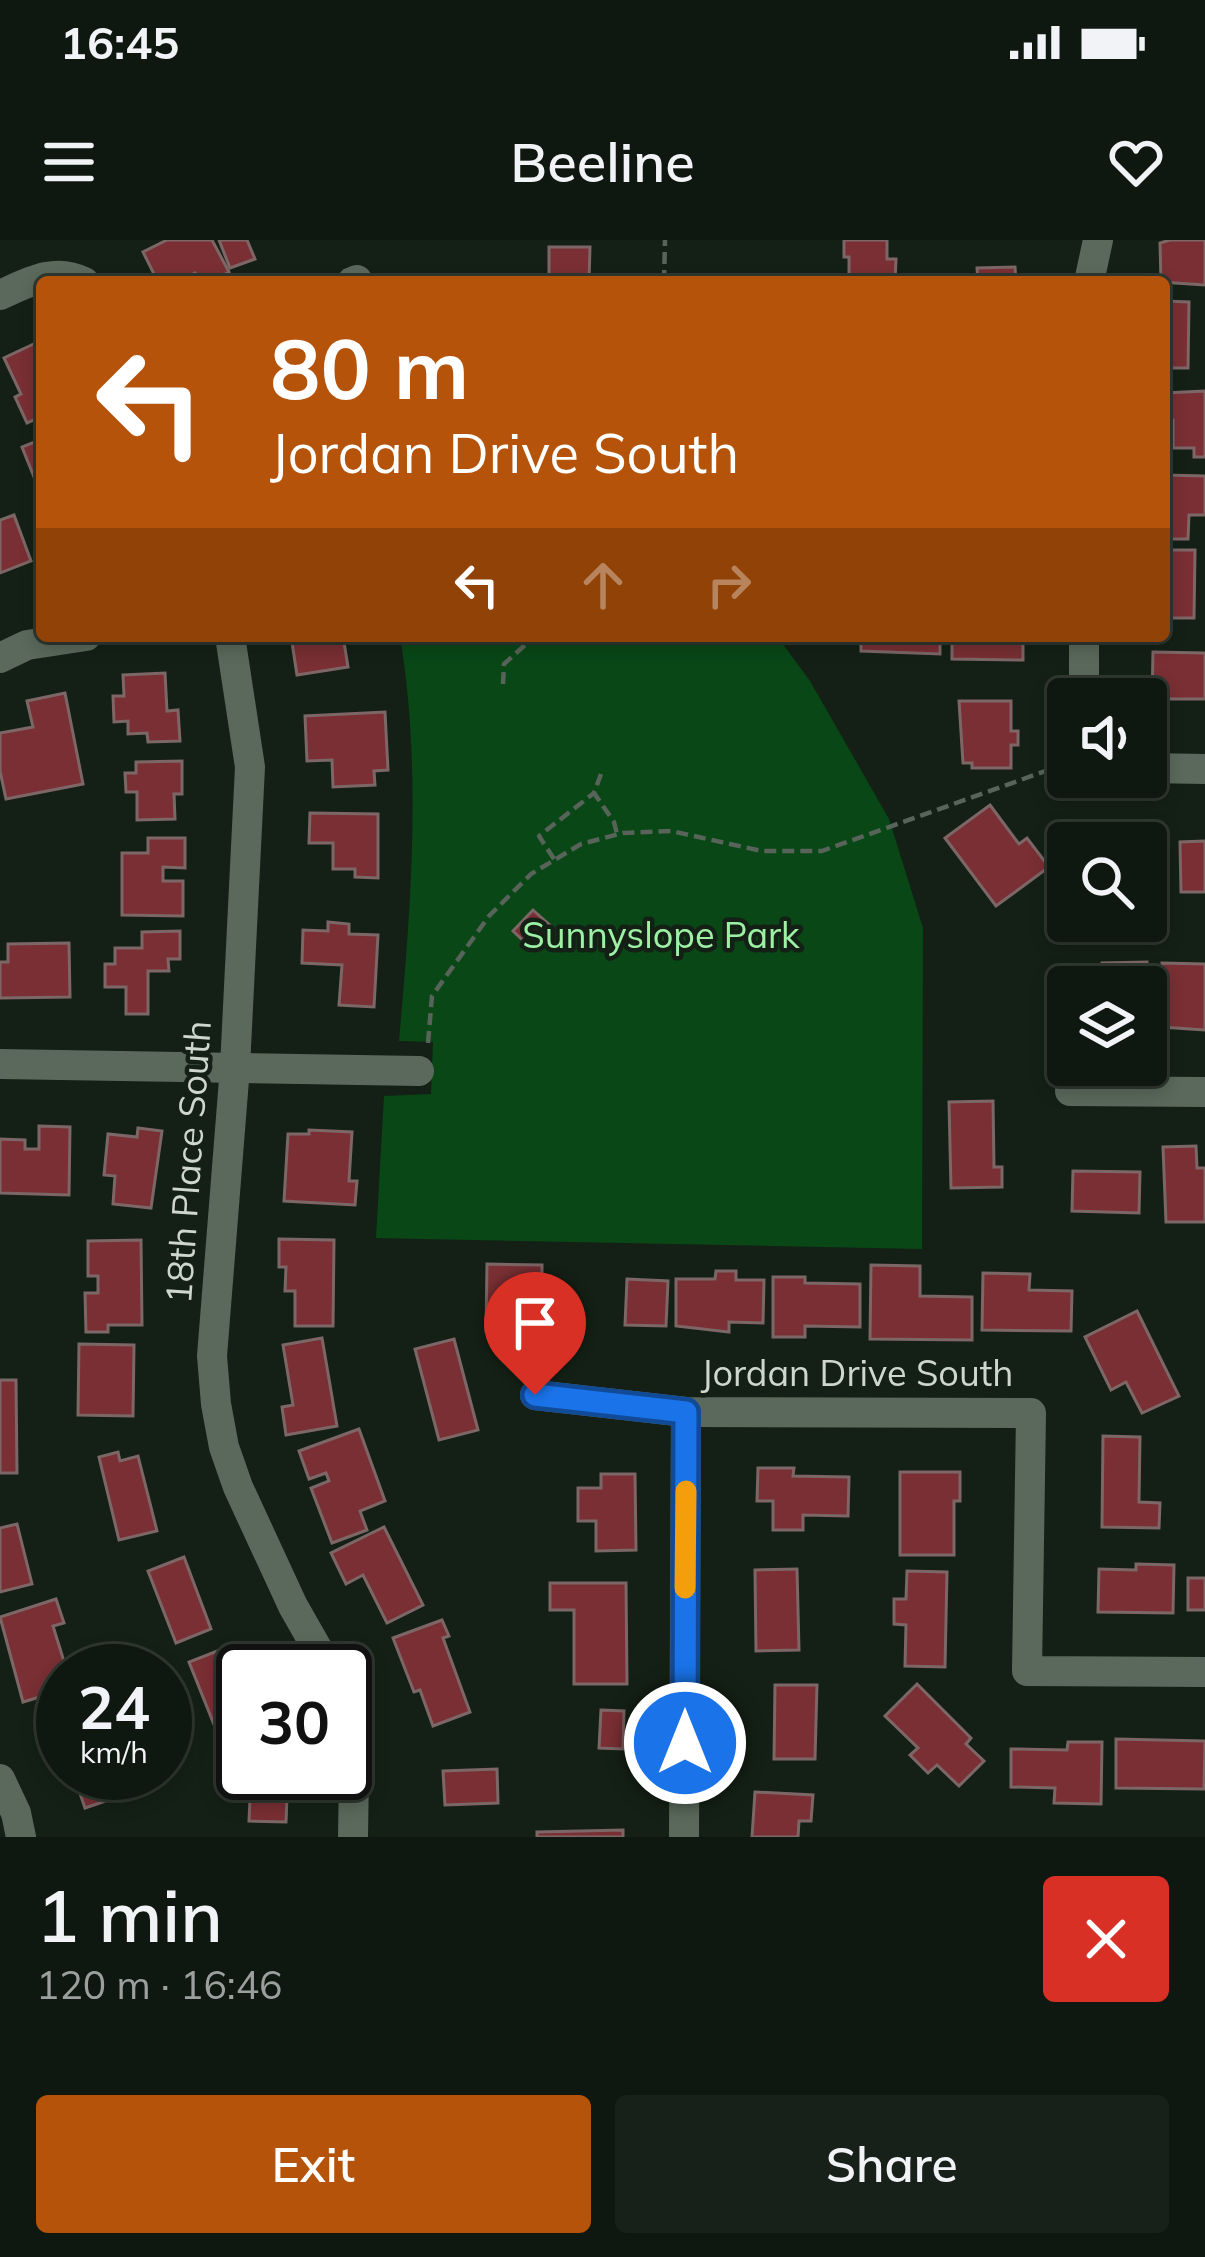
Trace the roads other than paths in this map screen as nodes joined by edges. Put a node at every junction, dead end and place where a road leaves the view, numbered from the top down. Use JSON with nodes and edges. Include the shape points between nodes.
{"nodes":[{"id":1,"x":1098,"y":240,"type":"edge"},
{"id":2,"x":1090,"y":276,"type":"edge"},
{"id":3,"x":36,"y":279,"type":"edge"},
{"id":4,"x":0,"y":295,"type":"edge"},
{"id":5,"x":47,"y":642,"type":"edge"},
{"id":6,"x":231,"y":642,"type":"edge"},
{"id":7,"x":1084,"y":642,"type":"edge"},
{"id":8,"x":0,"y":658,"type":"edge"},
{"id":9,"x":1084,"y":678,"type":"edge"},
{"id":10,"x":1167,"y":769,"type":"edge"},
{"id":11,"x":1205,"y":770,"type":"edge"},
{"id":12,"x":0,"y":1064,"type":"edge"},
{"id":13,"x":235,"y":1067,"type":"junction"},
{"id":14,"x":419,"y":1071,"type":"road end"},
{"id":15,"x":1070,"y":1090,"type":"dead end"},
{"id":16,"x":1205,"y":1092,"type":"edge"},
{"id":17,"x":535,"y":1395,"type":"dead end"},
{"id":18,"x":686,"y":1412,"type":"junction"},
{"id":19,"x":315,"y":1644,"type":"edge"},
{"id":20,"x":1205,"y":1672,"type":"edge"},
{"id":21,"x":0,"y":1779,"type":"edge"},
{"id":22,"x":353,"y":1800,"type":"edge"},
{"id":23,"x":20,"y":1837,"type":"edge"},
{"id":24,"x":352,"y":1837,"type":"edge"},
{"id":25,"x":684,"y":1837,"type":"edge"}],
"edges":[{"from":1,"to":2,"type":"street"},
{"from":3,"to":4,"type":"street"},
{"from":5,"to":8,"type":"street"},
{"from":6,"to":13,"type":"street","name":"18th Place South","via":[[250,767]]},
{"from":7,"to":9,"type":"street"},
{"from":10,"to":11,"type":"street"},
{"from":12,"to":13,"type":"street"},
{"from":13,"to":14,"type":"street"},
{"from":13,"to":19,"type":"street","name":"18th Place South","via":[[212,1356],[216,1404],[238,1487]]},
{"from":15,"to":16,"type":"street"},
{"from":17,"to":18,"type":"street","name":"Jordan Drive South"},
{"from":18,"to":20,"type":"street","name":"Jordan Drive South","via":[[1030,1413],[1027,1671]]},
{"from":18,"to":25,"type":"street"},
{"from":21,"to":23,"type":"street"},
{"from":22,"to":24,"type":"street"}]}
